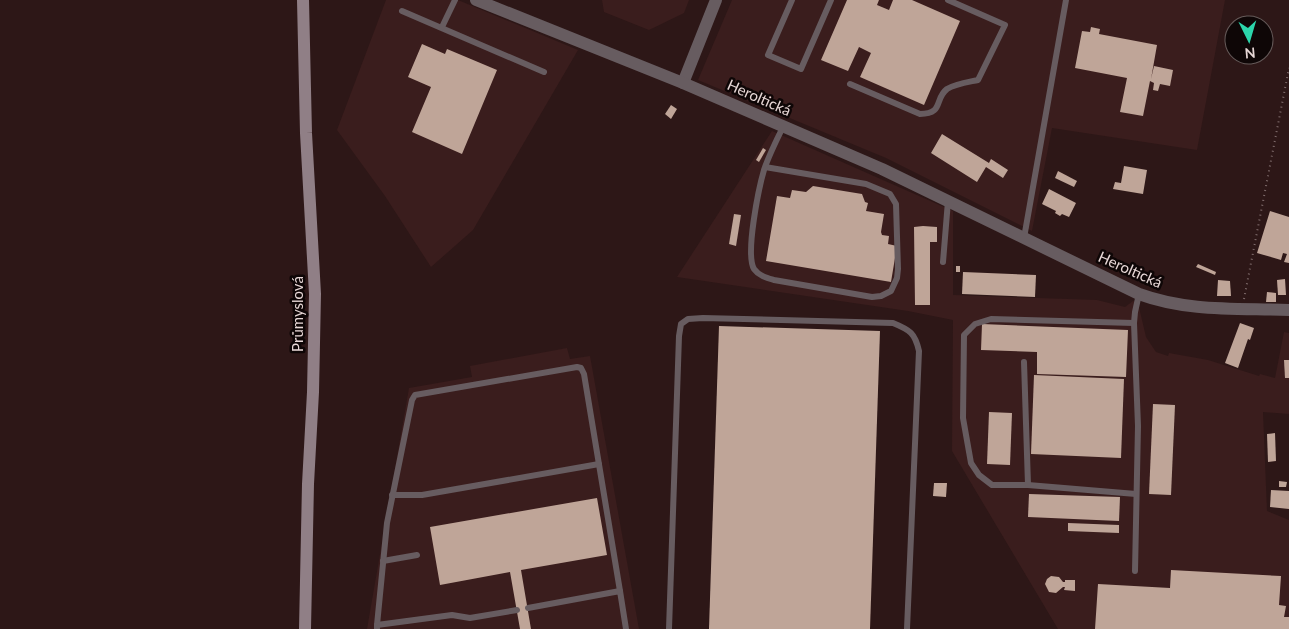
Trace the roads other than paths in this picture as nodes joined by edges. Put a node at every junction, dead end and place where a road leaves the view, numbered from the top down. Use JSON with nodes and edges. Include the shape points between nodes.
{"nodes":[{"id":1,"x":303,"y":0,"type":"edge"},
{"id":2,"x":455,"y":0,"type":"edge"},
{"id":3,"x":476,"y":0,"type":"edge"},
{"id":4,"x":716,"y":0,"type":"edge"},
{"id":5,"x":792,"y":0,"type":"edge"},
{"id":6,"x":831,"y":0,"type":"edge"},
{"id":7,"x":948,"y":0,"type":"edge"},
{"id":8,"x":1066,"y":0,"type":"edge"},
{"id":9,"x":402,"y":11,"type":"dead end"},
{"id":10,"x":442,"y":27,"type":"junction"},
{"id":11,"x":544,"y":72,"type":"dead end"},
{"id":12,"x":683,"y":82,"type":"junction"},
{"id":13,"x":850,"y":84,"type":"dead end"},
{"id":14,"x":782,"y":126,"type":"junction"},
{"id":15,"x":765,"y":167,"type":"junction"},
{"id":16,"x":948,"y":200,"type":"junction"},
{"id":17,"x":1024,"y":238,"type":"junction"},
{"id":18,"x":943,"y":262,"type":"dead end"},
{"id":19,"x":1139,"y":294,"type":"junction"},
{"id":20,"x":1289,"y":310,"type":"edge"},
{"id":21,"x":1134,"y":323,"type":"junction"},
{"id":22,"x":1024,"y":362,"type":"dead end"},
{"id":23,"x":598,"y":464,"type":"junction"},
{"id":24,"x":1028,"y":485,"type":"junction"},
{"id":25,"x":1136,"y":494,"type":"junction"},
{"id":26,"x":392,"y":495,"type":"junction"},
{"id":27,"x":417,"y":555,"type":"dead end"},
{"id":28,"x":383,"y":561,"type":"junction"},
{"id":29,"x":1135,"y":571,"type":"dead end"},
{"id":30,"x":620,"y":591,"type":"junction"},
{"id":31,"x":528,"y":608,"type":"dead end"},
{"id":32,"x":517,"y":610,"type":"dead end"},
{"id":33,"x":377,"y":627,"type":"edge"},
{"id":34,"x":306,"y":629,"type":"edge"},
{"id":35,"x":626,"y":629,"type":"edge"},
{"id":36,"x":669,"y":629,"type":"edge"},
{"id":37,"x":907,"y":629,"type":"edge"}],
"edges":[{"from":1,"to":34,"type":"main road","name":"Průmyslová","via":[[315,294]]},
{"from":2,"to":10,"type":"lane"},
{"from":3,"to":12,"type":"street","name":"Heroltická"},
{"from":4,"to":12,"type":"street"},
{"from":5,"to":6,"type":"lane","via":[[768,55],[801,69]]},
{"from":7,"to":13,"type":"lane","via":[[1004,26],[978,80],[948,88],[930,114],[920,114]]},
{"from":8,"to":17,"type":"lane"},
{"from":9,"to":10,"type":"lane"},
{"from":10,"to":11,"type":"lane"},
{"from":12,"to":14,"type":"street","name":"Heroltická"},
{"from":14,"to":15,"type":"lane"},
{"from":14,"to":16,"type":"street","name":"Heroltická"},
{"from":15,"to":15,"type":"lane","via":[[750,255],[754,268],[762,276],[872,297],[881,296],[895,286],[898,269],[896,204],[890,194],[866,184]]},
{"from":16,"to":17,"type":"street","name":"Heroltická"},
{"from":16,"to":18,"type":"lane"},
{"from":17,"to":19,"type":"street","name":"Heroltická"},
{"from":19,"to":20,"type":"street","name":"Heroltická","via":[[1187,307]]},
{"from":19,"to":21,"type":"lane"},
{"from":21,"to":24,"type":"lane","via":[[991,319],[975,324],[964,335],[963,418],[971,464],[992,485]]},
{"from":21,"to":25,"type":"lane","via":[[1138,426]]},
{"from":22,"to":24,"type":"lane"},
{"from":23,"to":26,"type":"lane","via":[[422,495]]},
{"from":23,"to":26,"type":"lane","via":[[584,374],[577,367],[415,395]]},
{"from":23,"to":30,"type":"lane"},
{"from":24,"to":25,"type":"lane"},
{"from":25,"to":29,"type":"lane"},
{"from":26,"to":28,"type":"lane"},
{"from":27,"to":28,"type":"lane"},
{"from":28,"to":33,"type":"lane"},
{"from":30,"to":31,"type":"lane"},
{"from":30,"to":35,"type":"lane"},
{"from":32,"to":33,"type":"lane","via":[[470,618],[452,615]]},
{"from":36,"to":37,"type":"lane","via":[[679,336],[681,324],[688,319],[704,318],[893,323],[916,337],[919,351]]}]}
